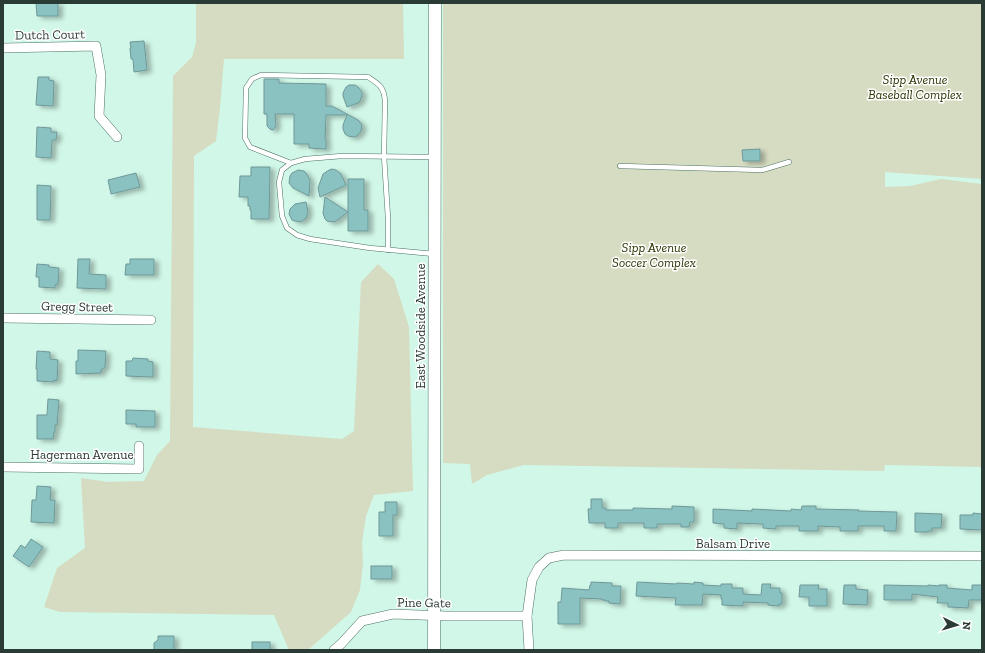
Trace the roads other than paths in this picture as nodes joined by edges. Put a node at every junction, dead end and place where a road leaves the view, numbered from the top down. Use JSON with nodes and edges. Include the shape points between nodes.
{"nodes":[{"id":1,"x":435,"y":3,"type":"edge"},
{"id":2,"x":3,"y":48,"type":"edge"},
{"id":3,"x":117,"y":137,"type":"dead end"},
{"id":4,"x":384,"y":156,"type":"junction"},
{"id":5,"x":434,"y":157,"type":"junction"},
{"id":6,"x":789,"y":162,"type":"dead end"},
{"id":7,"x":291,"y":163,"type":"junction"},
{"id":8,"x":620,"y":166,"type":"dead end"},
{"id":9,"x":388,"y":250,"type":"junction"},
{"id":10,"x":434,"y":254,"type":"junction"},
{"id":11,"x":3,"y":318,"type":"edge"},
{"id":12,"x":151,"y":320,"type":"dead end"},
{"id":13,"x":139,"y":446,"type":"dead end"},
{"id":14,"x":3,"y":467,"type":"edge"},
{"id":15,"x":982,"y":556,"type":"edge"},
{"id":16,"x":434,"y":615,"type":"junction"},
{"id":17,"x":527,"y":616,"type":"junction"},
{"id":18,"x":334,"y":650,"type":"edge"},
{"id":19,"x":434,"y":650,"type":"edge"},
{"id":20,"x":529,"y":650,"type":"edge"}],
"edges":[{"from":1,"to":5,"type":"main road","name":"East Woodside Avenue"},
{"from":2,"to":3,"type":"street","name":"Dutch Court","via":[[96,46],[101,75],[99,116]]},
{"from":4,"to":5,"type":"lane"},
{"from":4,"to":7,"type":"lane","via":[[342,156]]},
{"from":4,"to":7,"type":"lane","via":[[385,101],[384,92],[378,83],[368,77],[261,75],[252,80],[246,88],[245,138],[250,147]]},
{"from":4,"to":9,"type":"lane"},
{"from":5,"to":10,"type":"main road","name":"East Woodside Avenue"},
{"from":6,"to":8,"type":"lane","via":[[762,170]]},
{"from":7,"to":9,"type":"lane","via":[[282,170],[279,182],[282,216],[287,228],[297,235],[310,239]]},
{"from":9,"to":10,"type":"lane"},
{"from":10,"to":16,"type":"main road","name":"East Woodside Avenue"},
{"from":11,"to":12,"type":"street","name":"Gregg Street"},
{"from":13,"to":14,"type":"street","name":"Hagerman Avenue","via":[[139,469]]},
{"from":15,"to":17,"type":"street","name":"Balsam Drive","via":[[564,555],[549,558],[539,567],[532,580]]},
{"from":16,"to":17,"type":"street","name":"Pine Gate"},
{"from":16,"to":18,"type":"street","name":"Pine Gate","via":[[393,614],[362,621]]},
{"from":16,"to":19,"type":"main road","name":"East Woodside Avenue"},
{"from":17,"to":20,"type":"street","name":"Balsam Drive"}]}
